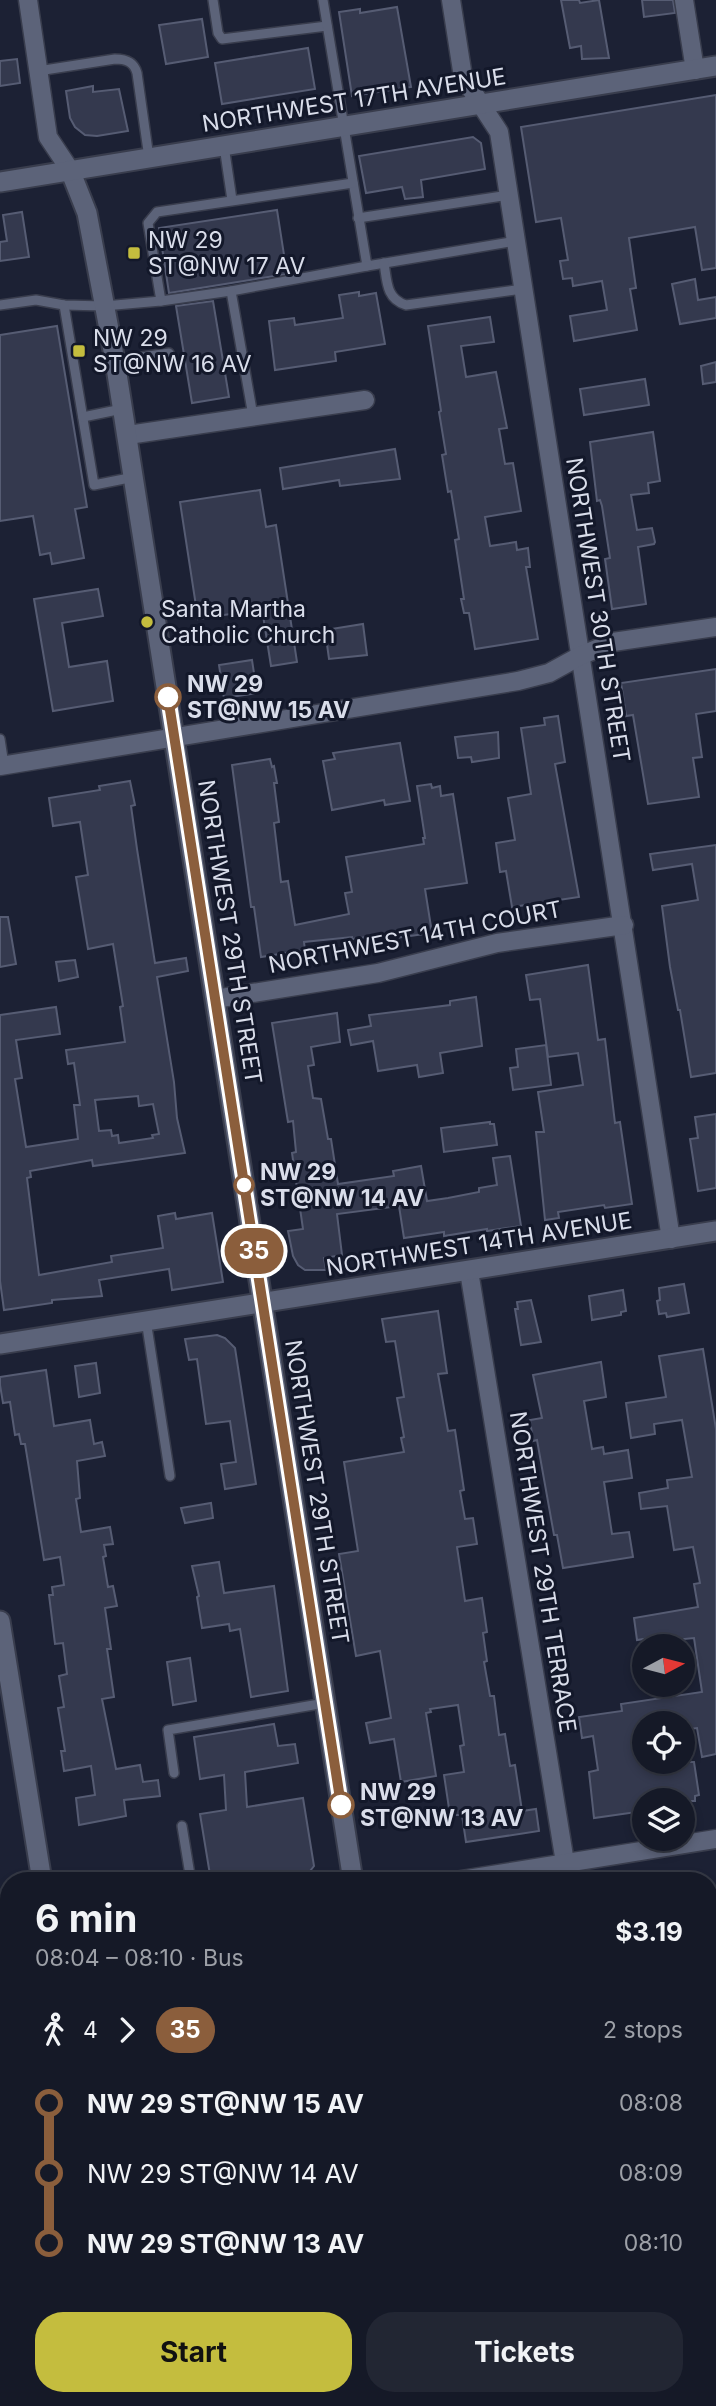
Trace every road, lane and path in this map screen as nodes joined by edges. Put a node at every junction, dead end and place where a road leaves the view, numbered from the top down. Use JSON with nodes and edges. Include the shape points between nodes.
{"nodes":[{"id":1,"x":27,"y":0,"type":"edge"},
{"id":2,"x":213,"y":0,"type":"edge"},
{"id":3,"x":323,"y":0,"type":"edge"},
{"id":4,"x":451,"y":0,"type":"edge"},
{"id":5,"x":684,"y":0,"type":"edge"},
{"id":6,"x":327,"y":26,"type":"junction"},
{"id":7,"x":716,"y":66,"type":"edge"},
{"id":8,"x":695,"y":70,"type":"junction"},
{"id":9,"x":38,"y":71,"type":"junction"},
{"id":10,"x":480,"y":104,"type":"junction"},
{"id":11,"x":343,"y":126,"type":"junction"},
{"id":12,"x":224,"y":145,"type":"junction"},
{"id":13,"x":149,"y":158,"type":"junction"},
{"id":14,"x":70,"y":170,"type":"junction"},
{"id":15,"x":0,"y":182,"type":"edge"},
{"id":16,"x":353,"y":183,"type":"junction"},
{"id":17,"x":509,"y":195,"type":"junction"},
{"id":18,"x":232,"y":200,"type":"junction"},
{"id":19,"x":358,"y":218,"type":"junction"},
{"id":20,"x":516,"y":241,"type":"junction"},
{"id":21,"x":384,"y":263,"type":"junction"},
{"id":22,"x":368,"y":266,"type":"junction"},
{"id":23,"x":523,"y":289,"type":"junction"},
{"id":24,"x":231,"y":291,"type":"junction"},
{"id":25,"x":161,"y":301,"type":"junction"},
{"id":26,"x":0,"y":305,"type":"edge"},
{"id":27,"x":64,"y":305,"type":"junction"},
{"id":28,"x":104,"y":306,"type":"junction"},
{"id":29,"x":169,"y":353,"type":"dead end"},
{"id":30,"x":115,"y":361,"type":"junction"},
{"id":31,"x":365,"y":400,"type":"dead end"},
{"id":32,"x":123,"y":408,"type":"junction"},
{"id":33,"x":253,"y":416,"type":"junction"},
{"id":34,"x":83,"y":417,"type":"junction"},
{"id":35,"x":128,"y":435,"type":"junction"},
{"id":36,"x":134,"y":477,"type":"junction"},
{"id":37,"x":716,"y":627,"type":"edge"},
{"id":38,"x":579,"y":656,"type":"junction"},
{"id":39,"x":174,"y":736,"type":"junction"},
{"id":40,"x":0,"y":739,"type":"edge"},
{"id":41,"x":2,"y":766,"type":"edge"},
{"id":42,"x":624,"y":925,"type":"junction"},
{"id":43,"x":215,"y":999,"type":"junction"},
{"id":44,"x":716,"y":1231,"type":"edge"},
{"id":45,"x":671,"y":1238,"type":"junction"},
{"id":46,"x":468,"y":1271,"type":"junction"},
{"id":47,"x":263,"y":1302,"type":"junction"},
{"id":48,"x":146,"y":1320,"type":"junction"},
{"id":49,"x":0,"y":1344,"type":"edge"},
{"id":50,"x":170,"y":1476,"type":"dead end"},
{"id":51,"x":0,"y":1621,"type":"edge"},
{"id":52,"x":325,"y":1703,"type":"junction"},
{"id":53,"x":174,"y":1773,"type":"dead end"},
{"id":54,"x":182,"y":1826,"type":"dead end"},
{"id":55,"x":716,"y":1839,"type":"edge"},
{"id":56,"x":565,"y":1863,"type":"junction"},
{"id":57,"x":41,"y":1872,"type":"edge"},
{"id":58,"x":190,"y":1872,"type":"edge"},
{"id":59,"x":352,"y":1872,"type":"edge"},
{"id":60,"x":510,"y":1872,"type":"edge"},
{"id":61,"x":566,"y":1872,"type":"edge"}],
"edges":[{"from":1,"to":9,"type":"street","name":"NORTHWEST 29TH STREET"},
{"from":2,"to":6,"type":"lane","via":[[222,40]]},
{"from":3,"to":6,"type":"lane"},
{"from":4,"to":10,"type":"street","name":"NORTHWEST 30TH STREET","via":[[463,77]]},
{"from":5,"to":8,"type":"street"},
{"from":6,"to":11,"type":"lane"},
{"from":7,"to":8,"type":"street","name":"NORTHWEST 17TH AVENUE"},
{"from":8,"to":10,"type":"street","name":"NORTHWEST 17TH AVENUE"},
{"from":9,"to":13,"type":"lane","via":[[122,59],[132,63],[138,73]]},
{"from":9,"to":14,"type":"street","name":"NORTHWEST 29TH STREET","via":[[48,137]]},
{"from":10,"to":11,"type":"street","name":"NORTHWEST 17TH AVENUE"},
{"from":10,"to":17,"type":"street","name":"NORTHWEST 30TH STREET","via":[[499,132]]},
{"from":11,"to":12,"type":"street","name":"NORTHWEST 17TH AVENUE"},
{"from":11,"to":16,"type":"lane"},
{"from":12,"to":13,"type":"street","name":"NORTHWEST 17TH AVENUE"},
{"from":12,"to":18,"type":"lane"},
{"from":13,"to":14,"type":"street","name":"NORTHWEST 17TH AVENUE"},
{"from":14,"to":15,"type":"street","name":"NORTHWEST 17TH AVENUE"},
{"from":14,"to":28,"type":"street","name":"NORTHWEST 29TH STREET","via":[[87,213]]},
{"from":16,"to":18,"type":"lane"},
{"from":16,"to":19,"type":"lane"},
{"from":17,"to":19,"type":"lane"},
{"from":17,"to":20,"type":"street","name":"NORTHWEST 30TH STREET"},
{"from":18,"to":25,"type":"lane","via":[[152,216],[148,223]]},
{"from":19,"to":22,"type":"lane"},
{"from":20,"to":21,"type":"lane"},
{"from":20,"to":23,"type":"street","name":"NORTHWEST 30TH STREET"},
{"from":21,"to":22,"type":"lane"},
{"from":21,"to":23,"type":"lane","via":[[391,297],[406,305]]},
{"from":22,"to":24,"type":"lane"},
{"from":23,"to":38,"type":"street","name":"NORTHWEST 30TH STREET"},
{"from":24,"to":25,"type":"lane"},
{"from":24,"to":33,"type":"lane"},
{"from":25,"to":28,"type":"lane"},
{"from":26,"to":27,"type":"lane","via":[[36,300]]},
{"from":27,"to":28,"type":"lane"},
{"from":27,"to":34,"type":"lane"},
{"from":28,"to":30,"type":"street","name":"NORTHWEST 29TH STREET"},
{"from":29,"to":30,"type":"lane"},
{"from":30,"to":32,"type":"street","name":"NORTHWEST 29TH STREET"},
{"from":31,"to":33,"type":"street"},
{"from":32,"to":34,"type":"lane"},
{"from":32,"to":35,"type":"street","name":"NORTHWEST 29TH STREET"},
{"from":33,"to":35,"type":"street"},
{"from":34,"to":36,"type":"lane","via":[[94,485]]},
{"from":35,"to":36,"type":"street","name":"NORTHWEST 29TH STREET"},
{"from":36,"to":39,"type":"street","name":"NORTHWEST 29TH STREET"},
{"from":37,"to":38,"type":"street","via":[[613,642]]},
{"from":38,"to":39,"type":"street","via":[[550,673],[518,681]]},
{"from":38,"to":42,"type":"street","name":"NORTHWEST 30TH STREET"},
{"from":39,"to":41,"type":"street"},
{"from":39,"to":43,"type":"street","name":"NORTHWEST 29TH STREET"},
{"from":40,"to":41,"type":"lane"},
{"from":42,"to":43,"type":"street","name":"NORTHWEST 14TH COURT","via":[[498,943],[378,973]]},
{"from":42,"to":45,"type":"street","name":"NORTHWEST 30TH STREET"},
{"from":43,"to":47,"type":"street","name":"NORTHWEST 29TH STREET"},
{"from":44,"to":45,"type":"street","name":"NORTHWEST 14TH AVENUE"},
{"from":45,"to":46,"type":"street","name":"NORTHWEST 14TH AVENUE"},
{"from":46,"to":47,"type":"street","name":"NORTHWEST 14TH AVENUE"},
{"from":46,"to":56,"type":"street","name":"NORTHWEST 29TH TERRACE"},
{"from":47,"to":48,"type":"street","name":"NORTHWEST 14TH AVENUE"},
{"from":47,"to":52,"type":"street","name":"NORTHWEST 29TH STREET"},
{"from":48,"to":49,"type":"street","name":"NORTHWEST 14TH AVENUE"},
{"from":48,"to":50,"type":"lane"},
{"from":51,"to":57,"type":"street"},
{"from":52,"to":53,"type":"lane","via":[[167,1730]]},
{"from":52,"to":59,"type":"street","name":"NORTHWEST 29TH STREET"},
{"from":54,"to":58,"type":"lane"},
{"from":55,"to":56,"type":"street"},
{"from":56,"to":60,"type":"street"},
{"from":56,"to":61,"type":"street","name":"NORTHWEST 29TH TERRACE"}]}
